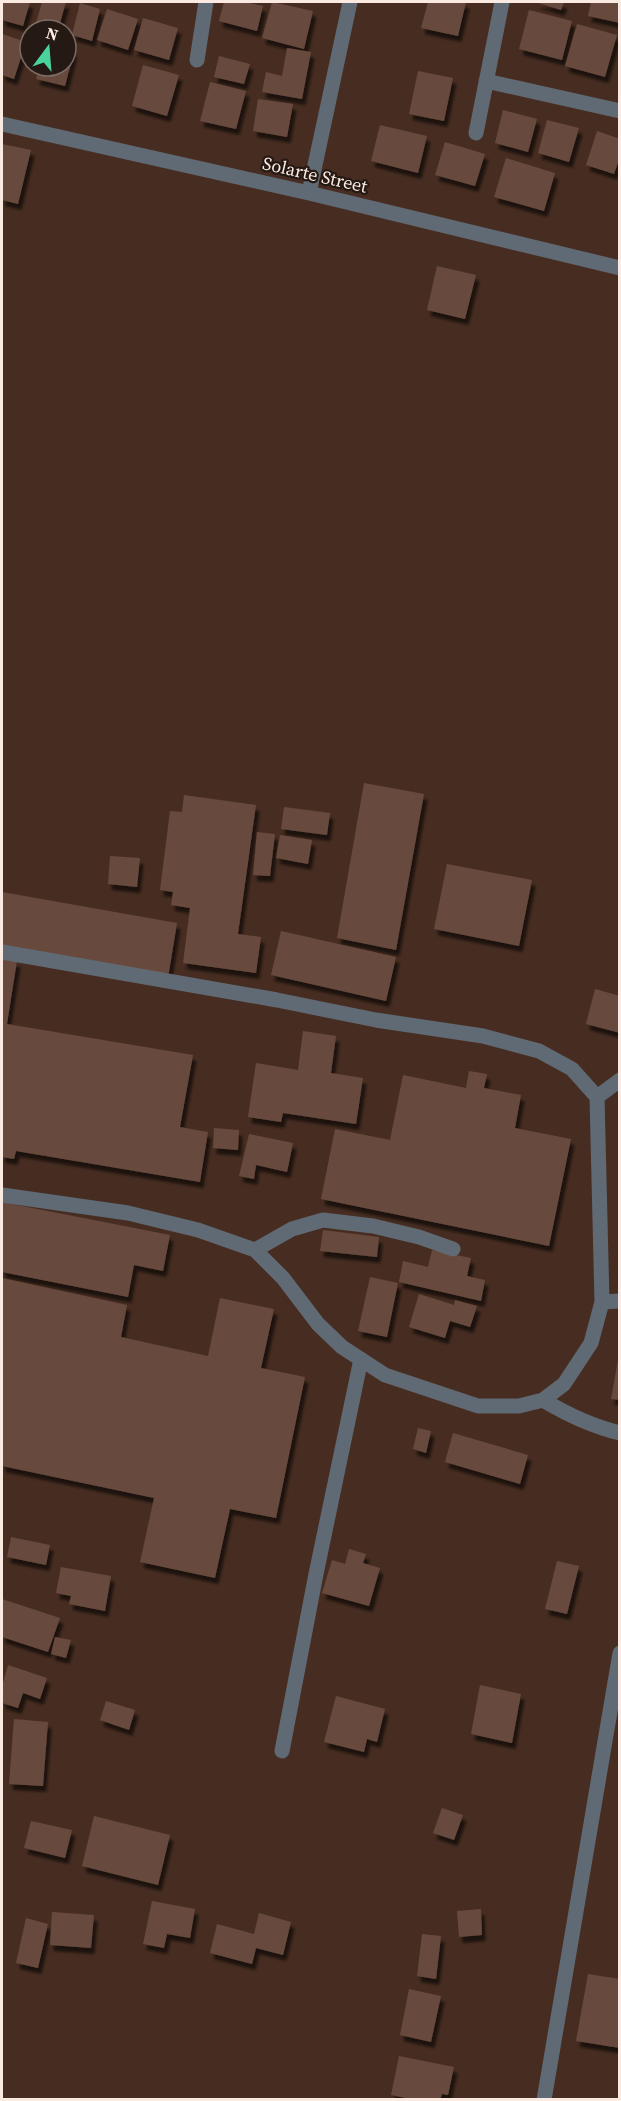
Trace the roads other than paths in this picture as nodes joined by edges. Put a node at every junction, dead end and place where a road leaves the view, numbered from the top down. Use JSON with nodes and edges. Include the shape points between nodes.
{"nodes":[{"id":1,"x":206,"y":2,"type":"edge"},
{"id":2,"x":350,"y":2,"type":"edge"},
{"id":3,"x":502,"y":2,"type":"edge"},
{"id":4,"x":196,"y":60,"type":"dead end"},
{"id":5,"x":486,"y":81,"type":"junction"},
{"id":6,"x":620,"y":111,"type":"edge"},
{"id":7,"x":2,"y":124,"type":"edge"},
{"id":8,"x":476,"y":133,"type":"dead end"},
{"id":9,"x":309,"y":193,"type":"junction"},
{"id":10,"x":620,"y":268,"type":"edge"},
{"id":11,"x":2,"y":952,"type":"edge"},
{"id":12,"x":620,"y":1080,"type":"edge"},
{"id":13,"x":597,"y":1097,"type":"junction"},
{"id":14,"x":2,"y":1195,"type":"edge"},
{"id":15,"x":453,"y":1249,"type":"dead end"},
{"id":16,"x":255,"y":1250,"type":"junction"},
{"id":17,"x":620,"y":1301,"type":"edge"},
{"id":18,"x":602,"y":1302,"type":"junction"},
{"id":19,"x":361,"y":1359,"type":"junction"},
{"id":20,"x":543,"y":1400,"type":"junction"},
{"id":21,"x":620,"y":1433,"type":"edge"},
{"id":22,"x":620,"y":1653,"type":"edge"},
{"id":23,"x":282,"y":1751,"type":"dead end"},
{"id":24,"x":544,"y":2100,"type":"edge"}],
"edges":[{"from":1,"to":4,"type":"street"},
{"from":2,"to":9,"type":"street"},
{"from":3,"to":5,"type":"street"},
{"from":5,"to":6,"type":"street"},
{"from":5,"to":8,"type":"street"},
{"from":7,"to":9,"type":"street","name":"Solarte Street"},
{"from":9,"to":10,"type":"street","name":"Solarte Street"},
{"from":11,"to":13,"type":"street","via":[[483,1036],[538,1051],[572,1069]]},
{"from":12,"to":13,"type":"street"},
{"from":13,"to":18,"type":"street"},
{"from":14,"to":16,"type":"street","via":[[128,1213],[198,1230]]},
{"from":15,"to":16,"type":"street","via":[[373,1226],[323,1220],[292,1230]]},
{"from":16,"to":19,"type":"street","via":[[283,1278],[318,1324]]},
{"from":17,"to":18,"type":"street"},
{"from":18,"to":20,"type":"street","via":[[591,1343],[564,1384]]},
{"from":19,"to":20,"type":"street","via":[[384,1375],[478,1406],[519,1406]]},
{"from":19,"to":23,"type":"street"},
{"from":20,"to":21,"type":"street","via":[[567,1415]]},
{"from":22,"to":24,"type":"street"}]}
